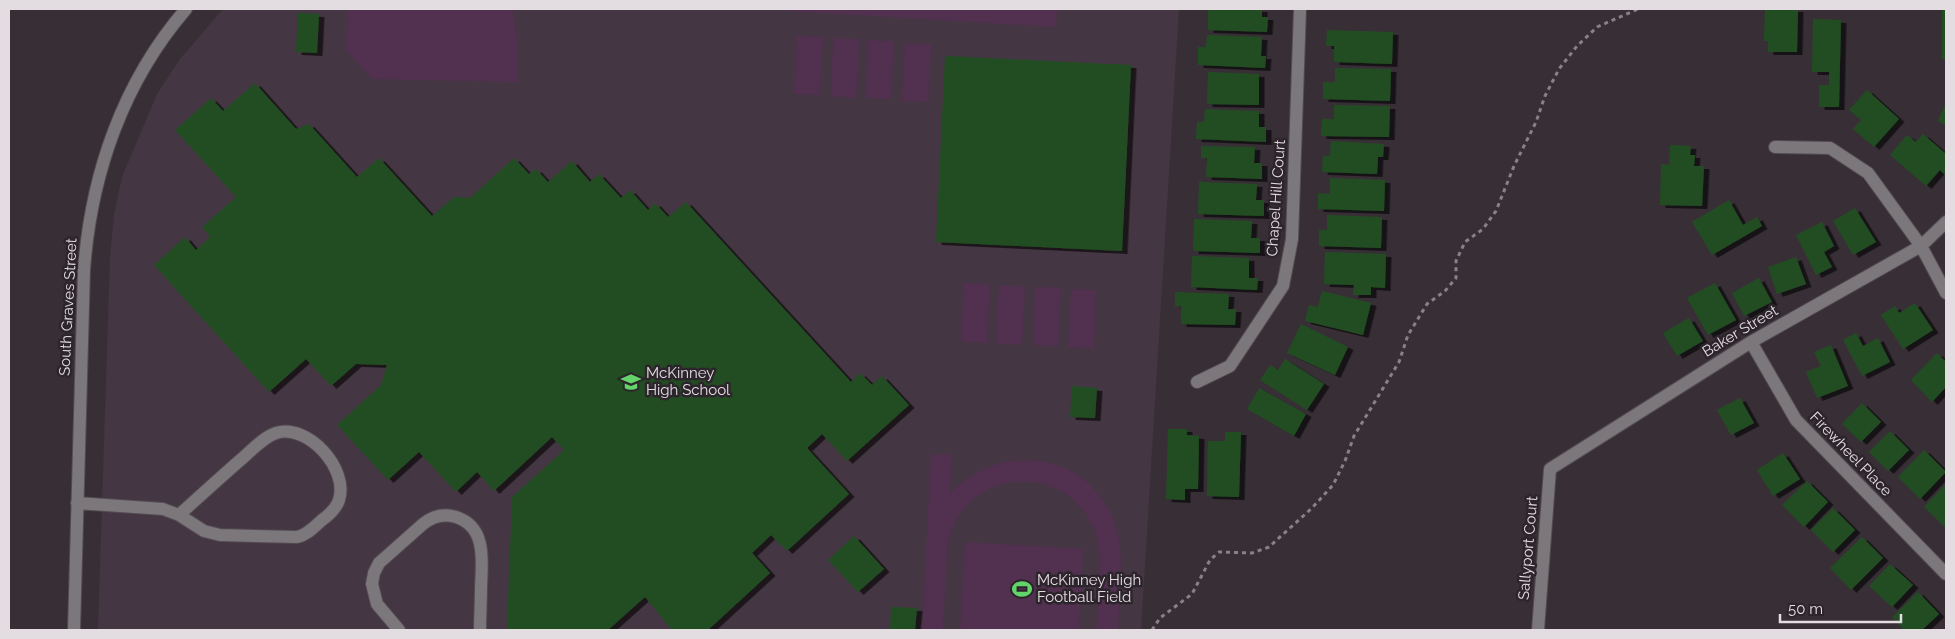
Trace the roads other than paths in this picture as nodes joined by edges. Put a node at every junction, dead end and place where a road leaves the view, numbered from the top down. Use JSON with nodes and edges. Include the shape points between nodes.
{"nodes":[{"id":1,"x":186,"y":9,"type":"edge"},
{"id":2,"x":1300,"y":9,"type":"edge"},
{"id":3,"x":1776,"y":147,"type":"dead end"},
{"id":4,"x":1946,"y":222,"type":"edge"},
{"id":5,"x":1921,"y":246,"type":"junction"},
{"id":6,"x":1946,"y":293,"type":"edge"},
{"id":7,"x":1751,"y":342,"type":"junction"},
{"id":8,"x":1197,"y":382,"type":"dead end"},
{"id":9,"x":1550,"y":469,"type":"joint"},
{"id":10,"x":77,"y":503,"type":"junction"},
{"id":11,"x":179,"y":515,"type":"junction"},
{"id":12,"x":1946,"y":574,"type":"edge"},
{"id":13,"x":74,"y":630,"type":"edge"},
{"id":14,"x":399,"y":630,"type":"edge"},
{"id":15,"x":480,"y":630,"type":"edge"},
{"id":16,"x":1538,"y":630,"type":"edge"}],
"edges":[{"from":1,"to":10,"type":"street","name":"South Graves Street","via":[[162,39],[133,88],[112,136],[96,185],[84,270]]},
{"from":2,"to":8,"type":"street","name":"Chapel Hill Court","via":[[1292,239],[1283,286],[1230,366]]},
{"from":3,"to":5,"type":"street","via":[[1830,148],[1868,173]]},
{"from":4,"to":5,"type":"street","name":"Baker Street"},
{"from":5,"to":6,"type":"street"},
{"from":5,"to":7,"type":"street","name":"Baker Street"},
{"from":7,"to":9,"type":"street","name":"Baker Street"},
{"from":7,"to":12,"type":"street","name":"Firewheel Place","via":[[1796,420]]},
{"from":9,"to":16,"type":"street","name":"Sallyport Court"},
{"from":10,"to":11,"type":"street","via":[[154,508]]},
{"from":10,"to":13,"type":"street","name":"South Graves Street"},
{"from":11,"to":11,"type":"street","via":[[252,449],[270,435],[282,432],[298,433],[309,439],[336,468],[340,479],[337,505],[308,533],[297,537],[212,533]]},
{"from":14,"to":15,"type":"street","via":[[377,604],[372,584],[374,573],[380,563],[423,524],[444,515],[472,526],[479,540],[482,556]]}]}
